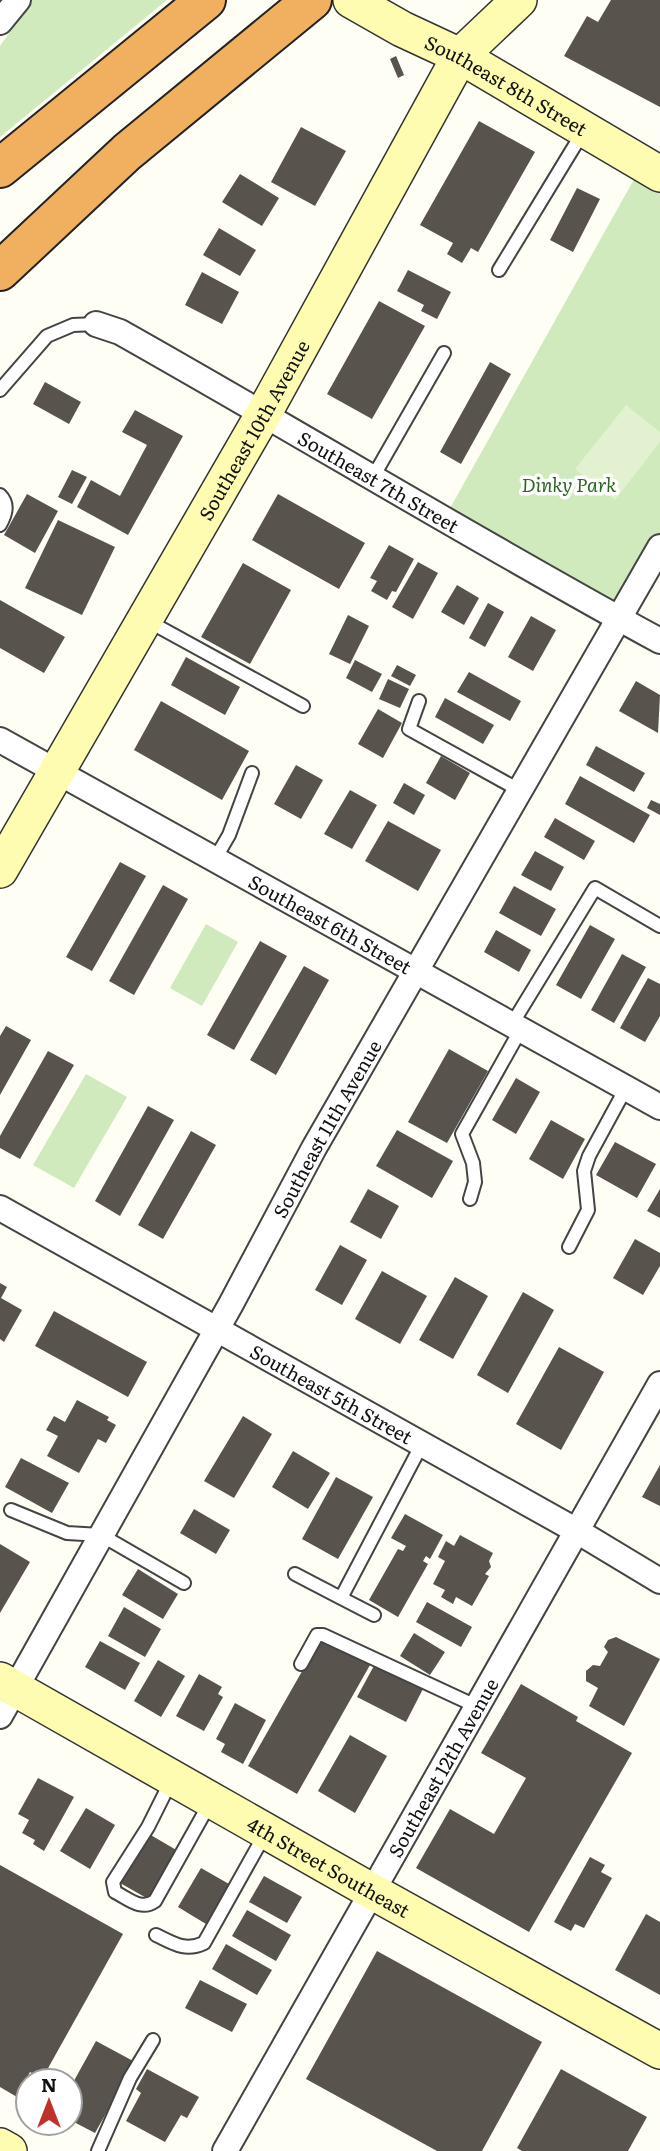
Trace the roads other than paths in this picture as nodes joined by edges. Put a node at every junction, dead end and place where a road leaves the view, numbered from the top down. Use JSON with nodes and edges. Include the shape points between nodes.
{"nodes":[{"id":1,"x":18,"y":0,"type":"edge"},
{"id":2,"x":206,"y":0,"type":"edge"},
{"id":3,"x":312,"y":0,"type":"edge"},
{"id":4,"x":351,"y":0,"type":"edge"},
{"id":5,"x":519,"y":0,"type":"edge"},
{"id":6,"x":0,"y":22,"type":"edge"},
{"id":7,"x":460,"y":56,"type":"junction"},
{"id":8,"x":585,"y":129,"type":"junction"},
{"id":9,"x":0,"y":168,"type":"edge"},
{"id":10,"x":660,"y":174,"type":"edge"},
{"id":11,"x":0,"y":271,"type":"edge"},
{"id":12,"x":499,"y":271,"type":"dead end"},
{"id":13,"x":96,"y":324,"type":"joint"},
{"id":14,"x":444,"y":353,"type":"dead end"},
{"id":15,"x":0,"y":390,"type":"edge"},
{"id":16,"x":264,"y":413,"type":"junction"},
{"id":17,"x":373,"y":477,"type":"junction"},
{"id":18,"x":0,"y":495,"type":"edge"},
{"id":19,"x":0,"y":525,"type":"edge"},
{"id":20,"x":660,"y":547,"type":"edge"},
{"id":21,"x":618,"y":618,"type":"junction"},
{"id":22,"x":145,"y":620,"type":"junction"},
{"id":23,"x":660,"y":641,"type":"edge"},
{"id":24,"x":419,"y":701,"type":"dead end"},
{"id":25,"x":303,"y":706,"type":"dead end"},
{"id":26,"x":0,"y":740,"type":"edge"},
{"id":27,"x":57,"y":772,"type":"junction"},
{"id":28,"x":252,"y":774,"type":"dead end"},
{"id":29,"x":519,"y":790,"type":"junction"},
{"id":30,"x":215,"y":859,"type":"junction"},
{"id":31,"x":0,"y":870,"type":"edge"},
{"id":32,"x":660,"y":926,"type":"edge"},
{"id":33,"x":416,"y":970,"type":"junction"},
{"id":34,"x":517,"y":1027,"type":"junction"},
{"id":35,"x":626,"y":1088,"type":"junction"},
{"id":36,"x":660,"y":1107,"type":"edge"},
{"id":37,"x":470,"y":1199,"type":"dead end"},
{"id":38,"x":0,"y":1208,"type":"edge"},
{"id":39,"x":569,"y":1247,"type":"dead end"},
{"id":40,"x":217,"y":1330,"type":"junction"},
{"id":41,"x":660,"y":1384,"type":"edge"},
{"id":42,"x":422,"y":1444,"type":"junction"},
{"id":43,"x":11,"y":1510,"type":"dead end"},
{"id":44,"x":577,"y":1531,"type":"junction"},
{"id":45,"x":101,"y":1535,"type":"junction"},
{"id":46,"x":295,"y":1574,"type":"dead end"},
{"id":47,"x":660,"y":1581,"type":"edge"},
{"id":48,"x":184,"y":1583,"type":"dead end"},
{"id":49,"x":341,"y":1598,"type":"junction"},
{"id":50,"x":374,"y":1615,"type":"dead end"},
{"id":51,"x":301,"y":1664,"type":"dead end"},
{"id":52,"x":5,"y":1694,"type":"edge"},
{"id":53,"x":478,"y":1707,"type":"junction"},
{"id":54,"x":173,"y":1778,"type":"junction"},
{"id":55,"x":212,"y":1800,"type":"junction"},
{"id":56,"x":267,"y":1831,"type":"junction"},
{"id":57,"x":373,"y":1892,"type":"junction"},
{"id":58,"x":156,"y":1935,"type":"dead end"},
{"id":59,"x":153,"y":2039,"type":"dead end"},
{"id":60,"x":660,"y":2051,"type":"edge"},
{"id":61,"x":0,"y":2146,"type":"edge"},
{"id":62,"x":9,"y":2151,"type":"edge"},
{"id":63,"x":98,"y":2151,"type":"edge"},
{"id":64,"x":225,"y":2151,"type":"edge"}],
"edges":[{"from":1,"to":6,"type":"street"},
{"from":2,"to":9,"type":"highway"},
{"from":3,"to":11,"type":"highway","via":[[127,152]]},
{"from":4,"to":7,"type":"street","name":"Southeast 8th Street"},
{"from":5,"to":7,"type":"street","name":"Southeast 10th Avenue"},
{"from":7,"to":8,"type":"street","name":"Southeast 8th Street"},
{"from":7,"to":16,"type":"street","name":"Southeast 10th Avenue"},
{"from":8,"to":10,"type":"street","name":"Southeast 8th Street"},
{"from":8,"to":12,"type":"lane"},
{"from":13,"to":15,"type":"lane","via":[[73,325],[47,336]]},
{"from":13,"to":16,"type":"street","name":"Southeast 7th Street","via":[[120,332]]},
{"from":14,"to":17,"type":"lane"},
{"from":16,"to":17,"type":"street","name":"Southeast 7th Street"},
{"from":16,"to":22,"type":"street","name":"Southeast 10th Avenue"},
{"from":17,"to":21,"type":"street","name":"Southeast 7th Street"},
{"from":18,"to":19,"type":"lane","via":[[6,508]]},
{"from":20,"to":21,"type":"street","name":"Southeast 11th Avenue"},
{"from":21,"to":23,"type":"street","name":"Southeast 7th Street"},
{"from":21,"to":29,"type":"street","name":"Southeast 11th Avenue"},
{"from":22,"to":25,"type":"lane"},
{"from":22,"to":27,"type":"street","name":"Southeast 10th Avenue"},
{"from":24,"to":29,"type":"lane","via":[[409,729]]},
{"from":26,"to":27,"type":"street","name":"Southeast 6th Street"},
{"from":27,"to":30,"type":"street","name":"Southeast 6th Street"},
{"from":27,"to":31,"type":"street","name":"Southeast 10th Avenue"},
{"from":28,"to":30,"type":"lane"},
{"from":29,"to":33,"type":"street","name":"Southeast 11th Avenue"},
{"from":30,"to":33,"type":"street","name":"Southeast 6th Street"},
{"from":32,"to":34,"type":"lane","via":[[595,888]]},
{"from":33,"to":34,"type":"street","name":"Southeast 6th Street"},
{"from":33,"to":40,"type":"street","name":"Southeast 11th Avenue"},
{"from":34,"to":35,"type":"street","name":"Southeast 6th Street"},
{"from":34,"to":37,"type":"lane","via":[[462,1134],[473,1163],[475,1182]]},
{"from":35,"to":36,"type":"street","name":"Southeast 6th Street"},
{"from":35,"to":39,"type":"lane","via":[[589,1156],[584,1171],[588,1210]]},
{"from":38,"to":40,"type":"street","name":"Southeast 5th Street"},
{"from":40,"to":42,"type":"street","name":"Southeast 5th Street"},
{"from":40,"to":45,"type":"street","name":"Southeast 11th Avenue"},
{"from":41,"to":44,"type":"street","name":"Southeast 12th Avenue"},
{"from":42,"to":44,"type":"street","name":"Southeast 5th Street"},
{"from":42,"to":49,"type":"lane"},
{"from":43,"to":45,"type":"lane","via":[[67,1532]]},
{"from":44,"to":47,"type":"street","name":"Southeast 5th Street"},
{"from":44,"to":53,"type":"street","name":"Southeast 12th Avenue"},
{"from":45,"to":48,"type":"lane"},
{"from":45,"to":52,"type":"street","name":"Southeast 11th Avenue"},
{"from":46,"to":49,"type":"lane"},
{"from":49,"to":50,"type":"lane"},
{"from":51,"to":53,"type":"lane","via":[[317,1635],[323,1635]]},
{"from":52,"to":54,"type":"street","name":"4th Street Southeast"},
{"from":53,"to":57,"type":"street","name":"Southeast 12th Avenue"},
{"from":54,"to":55,"type":"street","name":"4th Street Southeast"},
{"from":54,"to":55,"type":"lane","via":[[113,1882],[116,1892],[141,1906],[155,1900]]},
{"from":55,"to":56,"type":"street","name":"4th Street Southeast"},
{"from":56,"to":57,"type":"street","name":"4th Street Southeast"},
{"from":56,"to":58,"type":"lane","via":[[204,1943],[183,1948]]},
{"from":57,"to":60,"type":"street","name":"4th Street Southeast"},
{"from":57,"to":64,"type":"street","name":"Southeast 12th Avenue"},
{"from":59,"to":63,"type":"lane"},
{"from":61,"to":62,"type":"street"}]}
